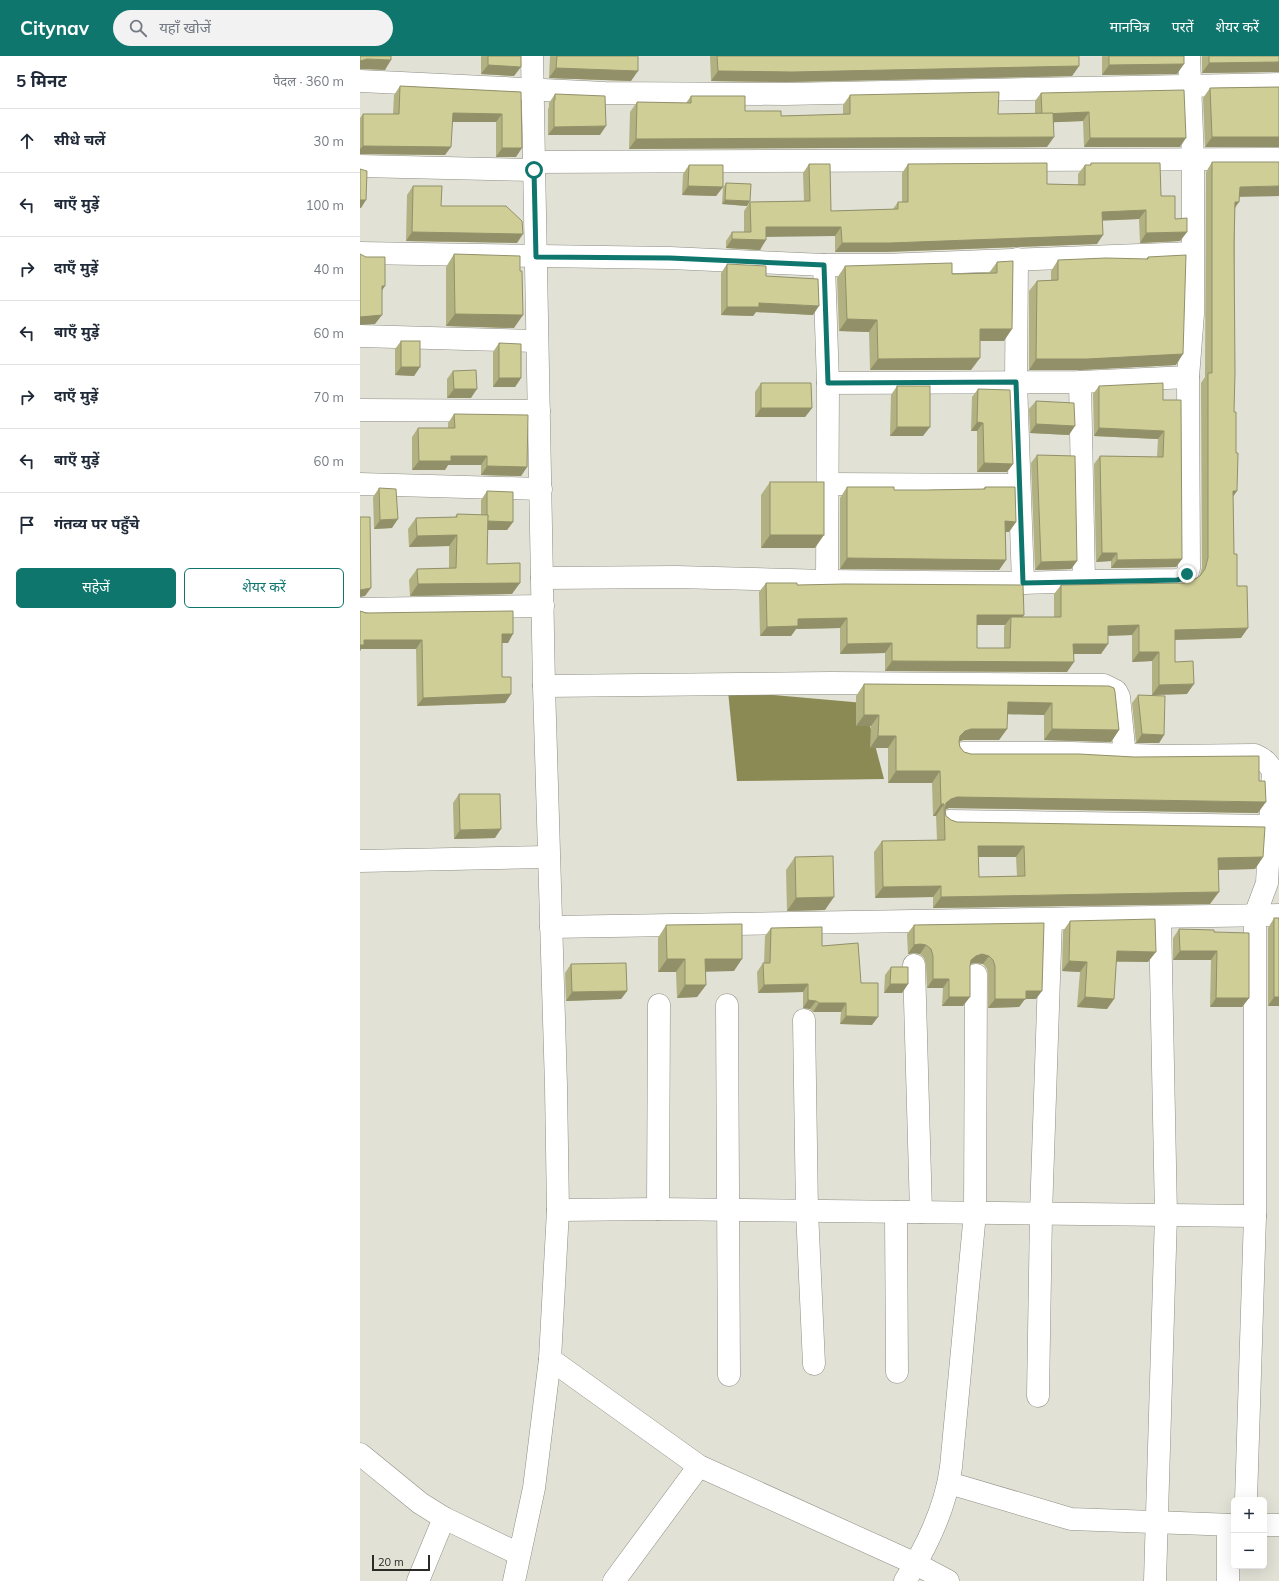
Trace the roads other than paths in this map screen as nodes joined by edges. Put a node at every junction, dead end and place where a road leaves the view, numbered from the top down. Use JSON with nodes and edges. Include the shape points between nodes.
{"nodes":[{"id":1,"x":532,"y":56,"type":"edge"},
{"id":2,"x":1189,"y":56,"type":"edge"},
{"id":3,"x":360,"y":81,"type":"edge"},
{"id":4,"x":1279,"y":84,"type":"edge"},
{"id":5,"x":1190,"y":85,"type":"junction"},
{"id":6,"x":533,"y":89,"type":"junction"},
{"id":7,"x":1279,"y":159,"type":"edge"},
{"id":8,"x":1193,"y":160,"type":"junction"},
{"id":9,"x":360,"y":166,"type":"edge"},
{"id":10,"x":534,"y":166,"type":"junction"},
{"id":11,"x":360,"y":253,"type":"edge"},
{"id":12,"x":1192,"y":253,"type":"junction"},
{"id":13,"x":536,"y":257,"type":"junction"},
{"id":14,"x":1017,"y":259,"type":"junction"},
{"id":15,"x":824,"y":265,"type":"junction"},
{"id":16,"x":360,"y":336,"type":"edge"},
{"id":17,"x":538,"y":341,"type":"junction"},
{"id":18,"x":1188,"y":377,"type":"junction"},
{"id":19,"x":1016,"y":382,"type":"junction"},
{"id":20,"x":1080,"y":382,"type":"junction"},
{"id":21,"x":828,"y":383,"type":"junction"},
{"id":22,"x":360,"y":410,"type":"edge"},
{"id":23,"x":539,"y":411,"type":"junction"},
{"id":24,"x":360,"y":484,"type":"edge"},
{"id":25,"x":828,"y":484,"type":"junction"},
{"id":26,"x":1019,"y":485,"type":"junction"},
{"id":27,"x":541,"y":489,"type":"junction"},
{"id":28,"x":542,"y":578,"type":"junction"},
{"id":29,"x":827,"y":581,"type":"junction"},
{"id":30,"x":1084,"y":581,"type":"junction"},
{"id":31,"x":1023,"y":583,"type":"junction"},
{"id":32,"x":543,"y":606,"type":"junction"},
{"id":33,"x":360,"y":609,"type":"edge"},
{"id":34,"x":544,"y":686,"type":"junction"},
{"id":35,"x":963,"y":753,"type":"edge"},
{"id":36,"x":1125,"y":756,"type":"junction"},
{"id":37,"x":949,"y":821,"type":"edge"},
{"id":38,"x":1273,"y":833,"type":"edge"},
{"id":39,"x":548,"y":857,"type":"junction"},
{"id":40,"x":360,"y":861,"type":"edge"},
{"id":41,"x":1279,"y":914,"type":"edge"},
{"id":42,"x":1255,"y":915,"type":"junction"},
{"id":43,"x":1160,"y":918,"type":"junction"},
{"id":44,"x":1051,"y":919,"type":"junction"},
{"id":45,"x":551,"y":927,"type":"junction"},
{"id":46,"x":914,"y":965,"type":"dead end"},
{"id":47,"x":976,"y":976,"type":"dead end"},
{"id":48,"x":659,"y":1005,"type":"dead end"},
{"id":49,"x":727,"y":1005,"type":"dead end"},
{"id":50,"x":804,"y":1020,"type":"dead end"},
{"id":51,"x":658,"y":1209,"type":"junction"},
{"id":52,"x":729,"y":1209,"type":"junction"},
{"id":53,"x":558,"y":1210,"type":"junction"},
{"id":54,"x":807,"y":1210,"type":"junction"},
{"id":55,"x":896,"y":1212,"type":"junction"},
{"id":56,"x":921,"y":1212,"type":"junction"},
{"id":57,"x":975,"y":1213,"type":"junction"},
{"id":58,"x":1042,"y":1214,"type":"junction"},
{"id":59,"x":1166,"y":1215,"type":"junction"},
{"id":60,"x":1255,"y":1216,"type":"junction"},
{"id":61,"x":550,"y":1359,"type":"junction"},
{"id":62,"x":814,"y":1364,"type":"dead end"},
{"id":63,"x":897,"y":1372,"type":"dead end"},
{"id":64,"x":729,"y":1375,"type":"dead end"},
{"id":65,"x":1038,"y":1396,"type":"dead end"},
{"id":66,"x":360,"y":1454,"type":"edge"},
{"id":67,"x":699,"y":1466,"type":"junction"},
{"id":68,"x":949,"y":1483,"type":"junction"},
{"id":69,"x":1246,"y":1497,"type":"edge"},
{"id":70,"x":444,"y":1518,"type":"junction"},
{"id":71,"x":1156,"y":1522,"type":"junction"},
{"id":72,"x":1231,"y":1525,"type":"edge"},
{"id":73,"x":1267,"y":1525,"type":"edge"},
{"id":74,"x":1279,"y":1525,"type":"edge"},
{"id":75,"x":519,"y":1554,"type":"junction"},
{"id":76,"x":911,"y":1572,"type":"edge"},
{"id":77,"x":418,"y":1581,"type":"edge"},
{"id":78,"x":514,"y":1581,"type":"edge"},
{"id":79,"x":614,"y":1581,"type":"edge"},
{"id":80,"x":948,"y":1581,"type":"edge"},
{"id":81,"x":1155,"y":1581,"type":"edge"},
{"id":82,"x":1228,"y":1581,"type":"edge"}],
"edges":[{"from":1,"to":6,"type":"street"},
{"from":2,"to":5,"type":"street"},
{"from":3,"to":6,"type":"street"},
{"from":4,"to":5,"type":"street"},
{"from":5,"to":6,"type":"street","via":[[785,94],[605,93]]},
{"from":5,"to":8,"type":"street"},
{"from":6,"to":10,"type":"street"},
{"from":7,"to":8,"type":"street"},
{"from":8,"to":10,"type":"street"},
{"from":8,"to":12,"type":"street"},
{"from":9,"to":10,"type":"street"},
{"from":10,"to":13,"type":"street"},
{"from":11,"to":13,"type":"street"},
{"from":12,"to":14,"type":"street"},
{"from":12,"to":18,"type":"street","via":[[1193,314]]},
{"from":13,"to":15,"type":"street","via":[[670,258]]},
{"from":13,"to":17,"type":"street"},
{"from":14,"to":15,"type":"street"},
{"from":14,"to":19,"type":"street"},
{"from":15,"to":21,"type":"street"},
{"from":16,"to":17,"type":"street"},
{"from":17,"to":23,"type":"street"},
{"from":18,"to":20,"type":"street"},
{"from":18,"to":30,"type":"street","via":[[1190,558],[1185,578]]},
{"from":19,"to":20,"type":"street"},
{"from":19,"to":21,"type":"street"},
{"from":19,"to":26,"type":"street"},
{"from":20,"to":30,"type":"street"},
{"from":21,"to":25,"type":"street"},
{"from":22,"to":23,"type":"street"},
{"from":23,"to":27,"type":"street"},
{"from":24,"to":27,"type":"street"},
{"from":25,"to":26,"type":"street"},
{"from":25,"to":29,"type":"street"},
{"from":26,"to":31,"type":"street"},
{"from":27,"to":28,"type":"street"},
{"from":28,"to":29,"type":"street","via":[[676,577]]},
{"from":28,"to":32,"type":"street"},
{"from":29,"to":31,"type":"street"},
{"from":30,"to":31,"type":"street"},
{"from":32,"to":33,"type":"street"},
{"from":32,"to":34,"type":"street"},
{"from":34,"to":36,"type":"street","via":[[1104,685],[1116,691],[1119,697]]},
{"from":34,"to":39,"type":"street"},
{"from":35,"to":36,"type":"street"},
{"from":36,"to":38,"type":"street","via":[[1255,755],[1264,759],[1273,771]]},
{"from":37,"to":38,"type":"street"},
{"from":38,"to":42,"type":"street","via":[[1267,883]]},
{"from":39,"to":40,"type":"street"},
{"from":39,"to":45,"type":"street"},
{"from":41,"to":42,"type":"street"},
{"from":42,"to":43,"type":"street"},
{"from":42,"to":60,"type":"street"},
{"from":43,"to":44,"type":"street"},
{"from":43,"to":59,"type":"street"},
{"from":44,"to":45,"type":"street"},
{"from":44,"to":58,"type":"street"},
{"from":45,"to":53,"type":"street"},
{"from":46,"to":56,"type":"street"},
{"from":47,"to":57,"type":"street"},
{"from":48,"to":51,"type":"street"},
{"from":49,"to":52,"type":"street"},
{"from":50,"to":54,"type":"street"},
{"from":51,"to":52,"type":"street"},
{"from":51,"to":53,"type":"street"},
{"from":52,"to":54,"type":"street"},
{"from":52,"to":64,"type":"street"},
{"from":53,"to":61,"type":"street"},
{"from":54,"to":55,"type":"street"},
{"from":54,"to":62,"type":"street"},
{"from":55,"to":56,"type":"street"},
{"from":55,"to":63,"type":"street"},
{"from":56,"to":57,"type":"street"},
{"from":57,"to":58,"type":"street"},
{"from":57,"to":68,"type":"street"},
{"from":58,"to":59,"type":"street"},
{"from":58,"to":65,"type":"street"},
{"from":59,"to":60,"type":"street"},
{"from":59,"to":71,"type":"street"},
{"from":60,"to":69,"type":"street"},
{"from":61,"to":67,"type":"street"},
{"from":61,"to":75,"type":"street","via":[[534,1488]]},
{"from":66,"to":70,"type":"street","via":[[420,1503]]},
{"from":67,"to":76,"type":"street"},
{"from":67,"to":79,"type":"street"},
{"from":68,"to":71,"type":"street","via":[[1071,1519]]},
{"from":68,"to":76,"type":"street","via":[[942,1506]]},
{"from":70,"to":75,"type":"street"},
{"from":70,"to":77,"type":"street"},
{"from":71,"to":72,"type":"street"},
{"from":71,"to":81,"type":"street"},
{"from":72,"to":82,"type":"street"},
{"from":73,"to":74,"type":"street"},
{"from":75,"to":78,"type":"street"},
{"from":76,"to":80,"type":"street"}]}
